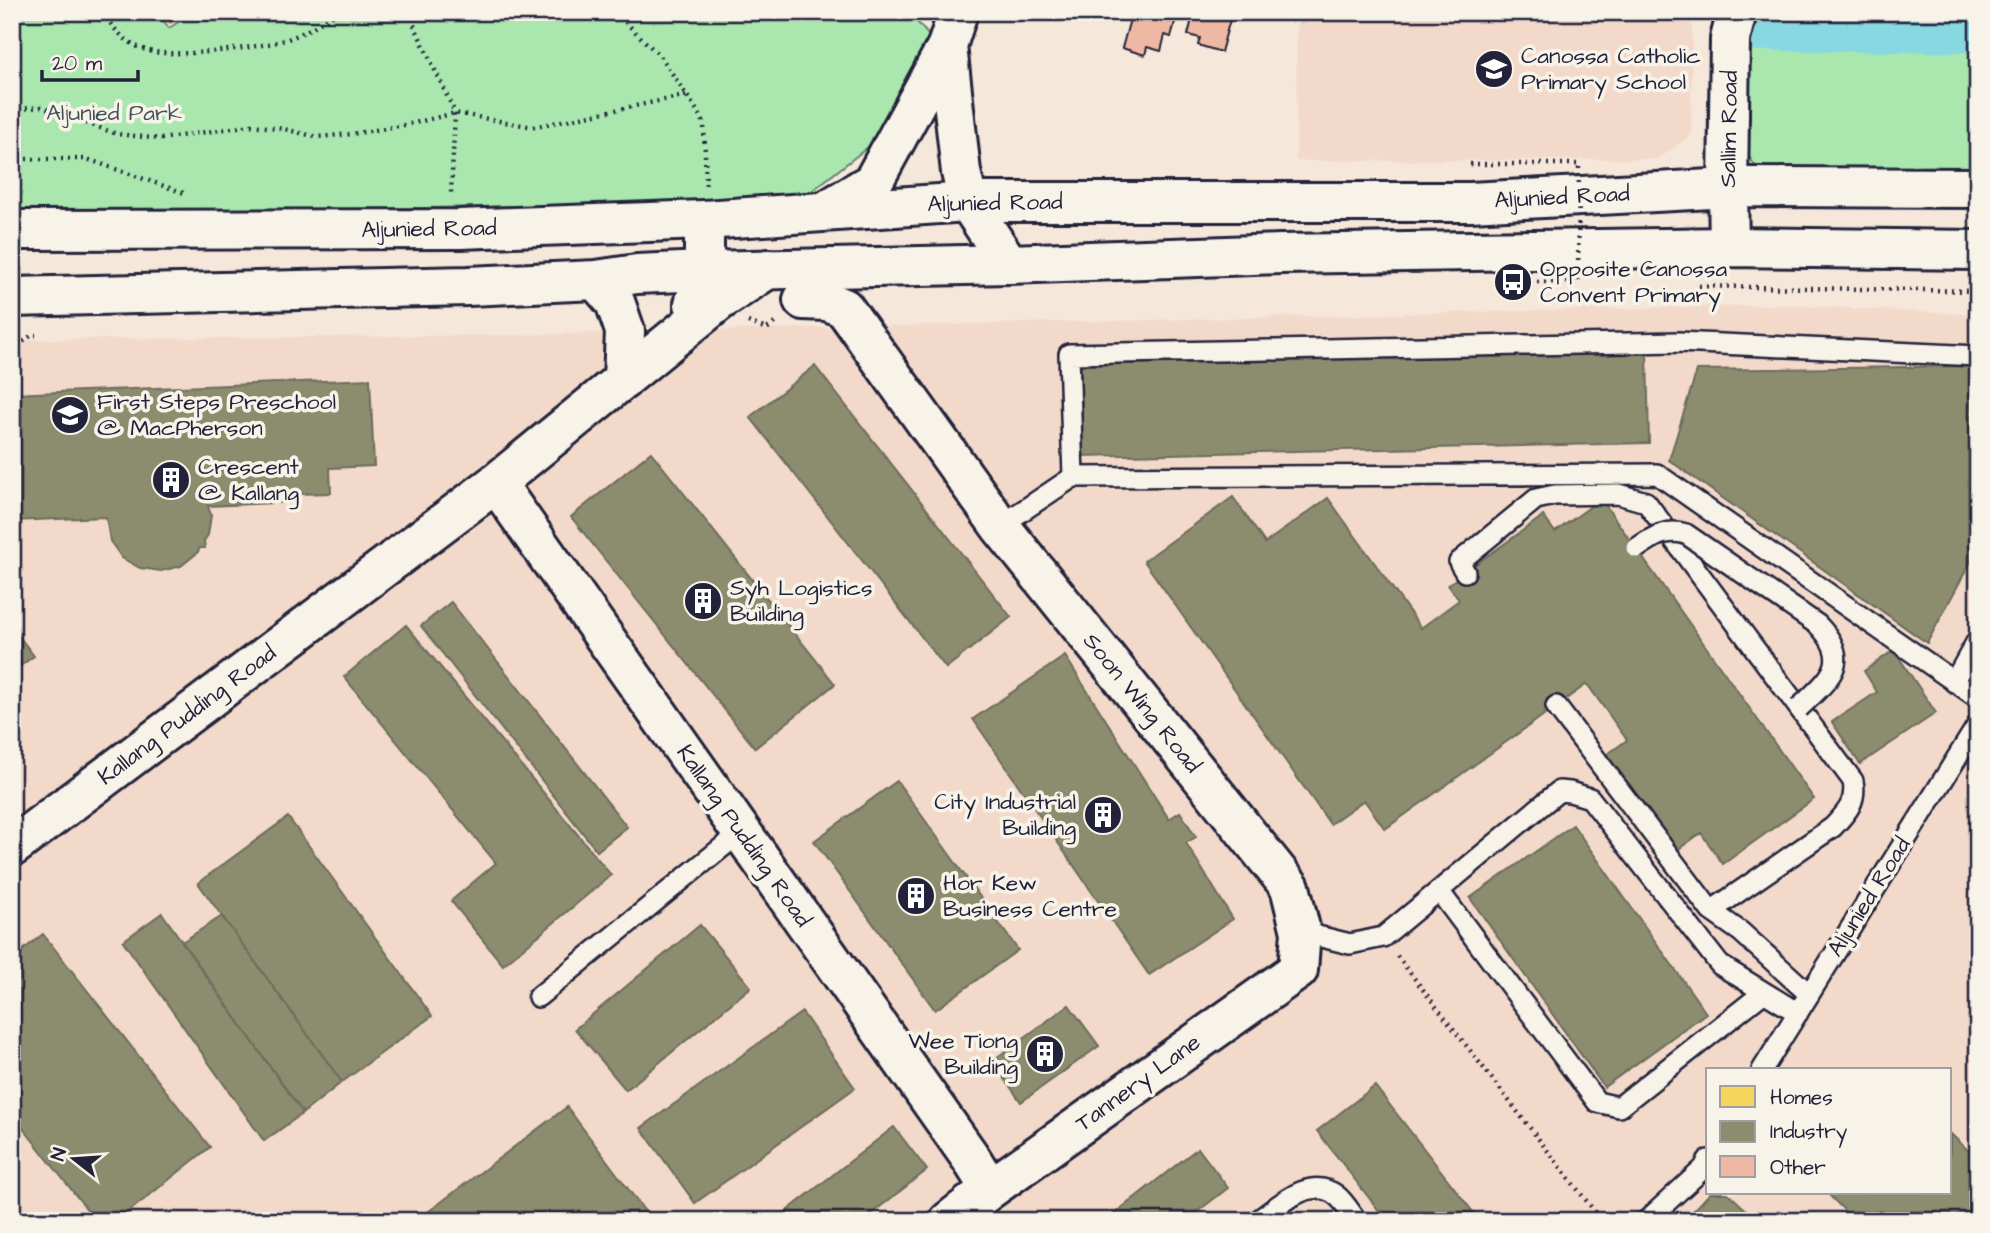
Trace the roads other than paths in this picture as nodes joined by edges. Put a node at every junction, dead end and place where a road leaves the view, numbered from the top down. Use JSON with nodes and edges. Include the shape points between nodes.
{"nodes":[{"id":1,"x":1737,"y":12,"type":"edge"},
{"id":2,"x":954,"y":21,"type":"edge"},
{"id":3,"x":1978,"y":188,"type":"edge"},
{"id":4,"x":1728,"y":189,"type":"junction"},
{"id":5,"x":968,"y":202,"type":"junction"},
{"id":6,"x":705,"y":204,"type":"junction"},
{"id":7,"x":825,"y":211,"type":"junction"},
{"id":8,"x":12,"y":230,"type":"edge"},
{"id":9,"x":1729,"y":247,"type":"junction"},
{"id":10,"x":1978,"y":250,"type":"edge"},
{"id":11,"x":1009,"y":264,"type":"junction"},
{"id":12,"x":768,"y":269,"type":"junction"},
{"id":13,"x":704,"y":271,"type":"junction"},
{"id":14,"x":596,"y":280,"type":"junction"},
{"id":15,"x":12,"y":297,"type":"edge"},
{"id":16,"x":803,"y":300,"type":"dead end"},
{"id":17,"x":676,"y":336,"type":"junction"},
{"id":18,"x":1978,"y":356,"type":"edge"},
{"id":19,"x":622,"y":380,"type":"junction"},
{"id":20,"x":1073,"y":477,"type":"junction"},
{"id":21,"x":496,"y":483,"type":"junction"},
{"id":22,"x":1000,"y":526,"type":"junction"},
{"id":23,"x":1637,"y":548,"type":"dead end"},
{"id":24,"x":1465,"y":572,"type":"dead end"},
{"id":25,"x":1978,"y":639,"type":"edge"},
{"id":26,"x":1954,"y":682,"type":"junction"},
{"id":27,"x":1978,"y":698,"type":"edge"},
{"id":28,"x":1556,"y":706,"type":"dead end"},
{"id":29,"x":1799,"y":708,"type":"junction"},
{"id":30,"x":1978,"y":724,"type":"edge"},
{"id":31,"x":741,"y":832,"type":"junction"},
{"id":32,"x":12,"y":847,"type":"edge"},
{"id":33,"x":1439,"y":891,"type":"junction"},
{"id":34,"x":1711,"y":911,"type":"junction"},
{"id":35,"x":1301,"y":932,"type":"junction"},
{"id":36,"x":1763,"y":993,"type":"junction"},
{"id":37,"x":1809,"y":994,"type":"junction"},
{"id":38,"x":538,"y":997,"type":"dead end"},
{"id":39,"x":1798,"y":1013,"type":"junction"},
{"id":40,"x":1763,"y":1068,"type":"edge"},
{"id":41,"x":1706,"y":1164,"type":"edge"},
{"id":42,"x":990,"y":1189,"type":"junction"},
{"id":43,"x":949,"y":1221,"type":"edge"},
{"id":44,"x":1257,"y":1221,"type":"edge"},
{"id":45,"x":1357,"y":1221,"type":"edge"},
{"id":46,"x":1646,"y":1221,"type":"edge"}],
"edges":[{"from":1,"to":4,"type":"main road","name":"Sallim Road","via":[[1730,39]]},
{"from":2,"to":5,"type":"main road","via":[[956,136]]},
{"from":2,"to":7,"type":"main road","via":[[873,182]]},
{"from":3,"to":4,"type":"main road","name":"Aljunied Road"},
{"from":4,"to":5,"type":"main road","name":"Aljunied Road","via":[[1470,202]]},
{"from":4,"to":9,"type":"main road","name":"Sallim Road"},
{"from":5,"to":7,"type":"main road","name":"Aljunied Road"},
{"from":5,"to":11,"type":"main road"},
{"from":6,"to":7,"type":"main road","name":"Aljunied Road"},
{"from":6,"to":8,"type":"main road","name":"Aljunied Road","via":[[460,229]]},
{"from":6,"to":13,"type":"main road","name":"Kallang Pudding Road"},
{"from":9,"to":10,"type":"main road"},
{"from":9,"to":11,"type":"main road","via":[[1281,254]]},
{"from":11,"to":12,"type":"main road"},
{"from":12,"to":13,"type":"main road"},
{"from":12,"to":17,"type":"main road","name":"Kallang Pudding Road"},
{"from":13,"to":14,"type":"main road"},
{"from":13,"to":17,"type":"main road","name":"Kallang Pudding Road"},
{"from":14,"to":15,"type":"main road"},
{"from":14,"to":19,"type":"main road","via":[[615,302],[625,331]]},
{"from":16,"to":22,"type":"main road","name":"Soon Wing Road","via":[[827,301],[844,308]]},
{"from":17,"to":19,"type":"main road","name":"Kallang Pudding Road"},
{"from":18,"to":20,"type":"lane","via":[[1678,342],[1069,354]]},
{"from":19,"to":21,"type":"main road","name":"Kallang Pudding Road"},
{"from":20,"to":22,"type":"lane"},
{"from":20,"to":26,"type":"lane","via":[[1657,474]]},
{"from":21,"to":31,"type":"main road","name":"Kallang Pudding Road"},
{"from":21,"to":32,"type":"main road","name":"Kallang Pudding Road"},
{"from":22,"to":35,"type":"main road","name":"Soon Wing Road","via":[[1290,887]]},
{"from":23,"to":29,"type":"lane","bridge":true,"via":[[1660,533],[1686,534],[1818,625],[1836,650],[1836,664],[1831,677]]},
{"from":24,"to":29,"type":"lane","via":[[1459,562],[1536,499],[1618,494],[1646,502]]},
{"from":25,"to":26,"type":"lane"},
{"from":26,"to":27,"type":"lane"},
{"from":28,"to":34,"type":"lane"},
{"from":29,"to":34,"type":"lane","via":[[1853,781],[1856,795],[1849,811],[1833,827]]},
{"from":30,"to":37,"type":"lane","name":"Aljunied Road"},
{"from":31,"to":38,"type":"lane"},
{"from":31,"to":42,"type":"main road","name":"Kallang Pudding Road"},
{"from":33,"to":35,"type":"lane","via":[[1383,937],[1350,944]]},
{"from":33,"to":36,"type":"lane","via":[[1559,791],[1590,798],[1720,965]]},
{"from":33,"to":36,"type":"lane","via":[[1597,1102],[1608,1107],[1619,1107]]},
{"from":34,"to":37,"type":"lane"},
{"from":35,"to":42,"type":"main road","name":"Tannery Lane","via":[[1298,970]]},
{"from":36,"to":39,"type":"lane"},
{"from":37,"to":39,"type":"lane","name":"Aljunied Road"},
{"from":39,"to":40,"type":"lane","name":"Aljunied Road"},
{"from":41,"to":46,"type":"lane"},
{"from":42,"to":43,"type":"main road","name":"Tannery Lane"},
{"from":44,"to":45,"type":"lane","via":[[1304,1189],[1320,1187],[1336,1195]]}]}
